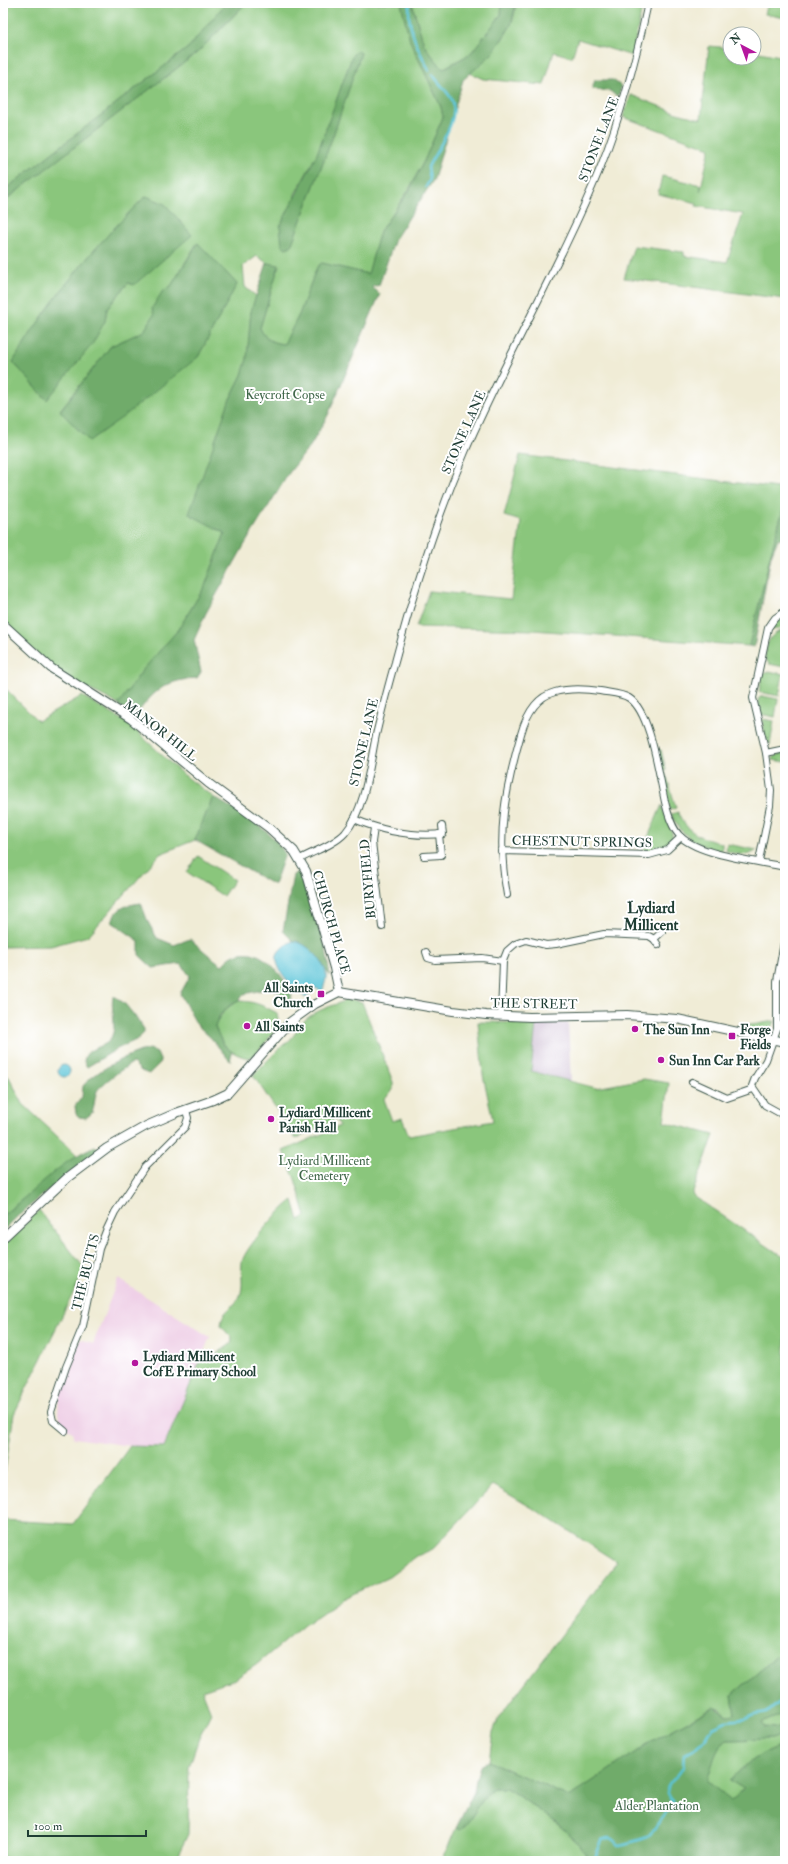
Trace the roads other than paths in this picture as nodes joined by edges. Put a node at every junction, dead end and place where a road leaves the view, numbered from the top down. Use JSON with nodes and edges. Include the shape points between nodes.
{"nodes":[{"id":1,"x":648,"y":3,"type":"edge"},
{"id":2,"x":785,"y":611,"type":"edge"},
{"id":3,"x":3,"y":624,"type":"edge"},
{"id":4,"x":785,"y":749,"type":"edge"},
{"id":5,"x":766,"y":753,"type":"junction"},
{"id":6,"x":354,"y":819,"type":"junction"},
{"id":7,"x":442,"y":826,"type":"dead end"},
{"id":8,"x":374,"y":828,"type":"junction"},
{"id":9,"x":439,"y":834,"type":"junction"},
{"id":10,"x":681,"y":837,"type":"junction"},
{"id":11,"x":501,"y":851,"type":"junction"},
{"id":12,"x":424,"y":856,"type":"dead end"},
{"id":13,"x":300,"y":859,"type":"junction"},
{"id":14,"x":760,"y":861,"type":"junction"},
{"id":15,"x":785,"y":867,"type":"edge"},
{"id":16,"x":507,"y":895,"type":"dead end"},
{"id":17,"x":382,"y":927,"type":"dead end"},
{"id":18,"x":662,"y":932,"type":"dead end"},
{"id":19,"x":785,"y":937,"type":"edge"},
{"id":20,"x":654,"y":939,"type":"junction"},
{"id":21,"x":658,"y":945,"type":"dead end"},
{"id":22,"x":426,"y":952,"type":"dead end"},
{"id":23,"x":503,"y":961,"type":"junction"},
{"id":24,"x":339,"y":992,"type":"junction"},
{"id":25,"x":501,"y":1016,"type":"junction"},
{"id":26,"x":774,"y":1040,"type":"junction"},
{"id":27,"x":785,"y":1042,"type":"edge"},
{"id":28,"x":692,"y":1082,"type":"dead end"},
{"id":29,"x":753,"y":1089,"type":"junction"},
{"id":30,"x":186,"y":1110,"type":"junction"},
{"id":31,"x":785,"y":1116,"type":"edge"},
{"id":32,"x":3,"y":1238,"type":"edge"},
{"id":33,"x":65,"y":1431,"type":"dead end"}],
"edges":[{"from":1,"to":6,"type":"street","name":"STONE LANE","via":[[624,100],[601,166],[482,416],[438,519],[413,594],[385,696],[362,797]]},
{"from":2,"to":5,"type":"street","via":[[775,618],[767,632],[753,698]]},
{"from":3,"to":13,"type":"street","name":"MANOR HILL","via":[[51,668],[131,720],[203,779],[264,824]]},
{"from":4,"to":5,"type":"street"},
{"from":5,"to":14,"type":"street","via":[[771,798]]},
{"from":6,"to":8,"type":"street","name":"BURYFIELD"},
{"from":6,"to":13,"type":"street","name":"STONE LANE","via":[[338,839]]},
{"from":7,"to":9,"type":"street","via":[[443,834]]},
{"from":8,"to":9,"type":"street","name":"BURYFIELD","via":[[411,834]]},
{"from":8,"to":17,"type":"street","name":"BURYFIELD","via":[[372,842]]},
{"from":9,"to":12,"type":"street","via":[[442,855]]},
{"from":10,"to":11,"type":"street","name":"CHESTNUT SPRINGS","via":[[666,850],[649,856]]},
{"from":10,"to":11,"type":"street","name":"CHESTNUT SPRINGS","via":[[670,818],[648,726],[642,711],[629,698],[618,694],[563,690],[543,697],[535,704],[522,729],[504,805]]},
{"from":10,"to":14,"type":"street","via":[[716,853]]},
{"from":11,"to":16,"type":"street","name":"CHESTNUT SPRINGS"},
{"from":13,"to":24,"type":"street","name":"CHURCH PLACE","via":[[308,878]]},
{"from":14,"to":15,"type":"street"},
{"from":18,"to":20,"type":"street"},
{"from":19,"to":26,"type":"street","via":[[777,981],[778,1024]]},
{"from":20,"to":21,"type":"street"},
{"from":20,"to":23,"type":"street","via":[[645,935],[609,934],[556,944],[522,941],[511,947]]},
{"from":22,"to":23,"type":"street","via":[[428,958],[435,960],[482,958]]},
{"from":23,"to":25,"type":"street"},
{"from":24,"to":25,"type":"street","name":"THE STREET","via":[[453,1011]]},
{"from":24,"to":30,"type":"street","via":[[315,1004],[290,1022],[228,1093]]},
{"from":25,"to":26,"type":"street","name":"THE STREET","via":[[627,1016],[677,1019]]},
{"from":26,"to":27,"type":"street","name":"THE STREET"},
{"from":26,"to":29,"type":"street","via":[[763,1066],[753,1081]]},
{"from":28,"to":29,"type":"street","via":[[727,1098]]},
{"from":29,"to":31,"type":"street","via":[[765,1106]]},
{"from":30,"to":32,"type":"street","via":[[146,1126],[107,1148],[67,1178]]},
{"from":30,"to":33,"type":"street","name":"THE BUTTS","via":[[188,1118],[185,1127],[138,1177],[115,1212],[103,1238],[83,1326],[51,1412],[53,1421]]}]}
